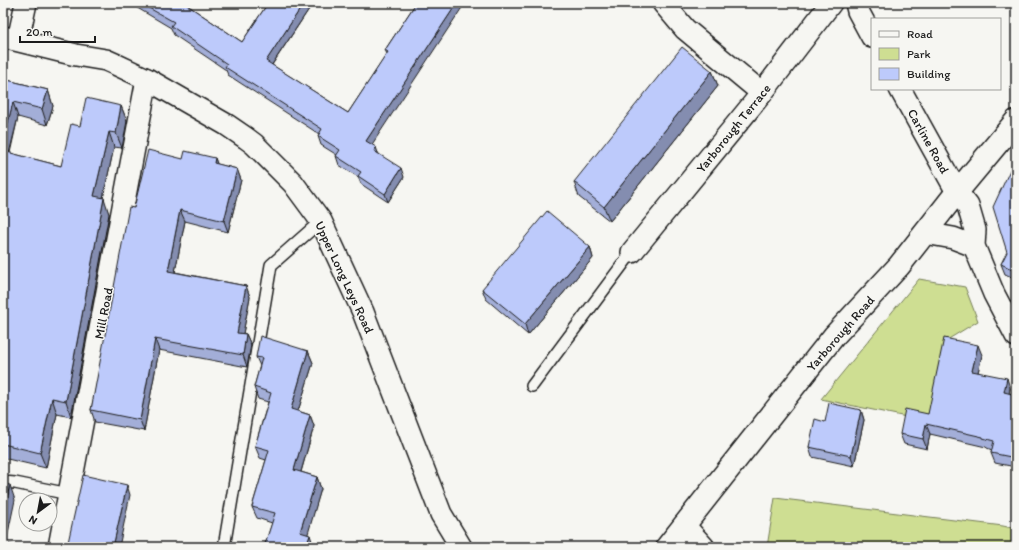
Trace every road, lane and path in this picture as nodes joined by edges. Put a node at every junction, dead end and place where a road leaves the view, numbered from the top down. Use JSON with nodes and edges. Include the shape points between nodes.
{"nodes":[{"id":1,"x":26,"y":3,"type":"edge"},
{"id":2,"x":663,"y":3,"type":"edge"},
{"id":3,"x":831,"y":3,"type":"edge"},
{"id":4,"x":856,"y":3,"type":"edge"},
{"id":5,"x":871,"y":35,"type":"edge"},
{"id":6,"x":10,"y":38,"type":"edge"},
{"id":7,"x":147,"y":79,"type":"junction"},
{"id":8,"x":901,"y":90,"type":"edge"},
{"id":9,"x":762,"y":93,"type":"junction"},
{"id":10,"x":1016,"y":121,"type":"edge"},
{"id":11,"x":958,"y":192,"type":"junction"},
{"id":12,"x":321,"y":221,"type":"junction"},
{"id":13,"x":925,"y":233,"type":"junction"},
{"id":14,"x":974,"y":246,"type":"junction"},
{"id":15,"x":632,"y":252,"type":"joint"},
{"id":16,"x":1016,"y":336,"type":"edge"},
{"id":17,"x":532,"y":386,"type":"dead end"},
{"id":18,"x":3,"y":482,"type":"edge"},
{"id":19,"x":69,"y":494,"type":"junction"},
{"id":20,"x":684,"y":526,"type":"junction"},
{"id":21,"x":59,"y":547,"type":"edge"},
{"id":22,"x":224,"y":547,"type":"edge"},
{"id":23,"x":461,"y":547,"type":"edge"},
{"id":24,"x":667,"y":547,"type":"edge"},
{"id":25,"x":703,"y":547,"type":"edge"}],
"edges":[{"from":1,"to":6,"type":"street"},
{"from":2,"to":9,"type":"street","via":[[685,29]]},
{"from":3,"to":9,"type":"street","name":"Yarborough Terrace"},
{"from":4,"to":5,"type":"street"},
{"from":6,"to":7,"type":"street","name":"Upper Long Leys Road","via":[[106,60]]},
{"from":7,"to":12,"type":"street","name":"Upper Long Leys Road","via":[[254,144],[293,183]]},
{"from":7,"to":19,"type":"street","name":"Mill Road"},
{"from":8,"to":11,"type":"street","name":"Carline Road"},
{"from":9,"to":15,"type":"street","name":"Yarborough Terrace"},
{"from":10,"to":11,"type":"main road","name":"Yarborough Road"},
{"from":11,"to":13,"type":"main road","name":"Yarborough Road"},
{"from":11,"to":14,"type":"street","name":"Carline Road","via":[[968,206],[975,230]]},
{"from":12,"to":22,"type":"lane","via":[[271,265]]},
{"from":12,"to":23,"type":"street","name":"Upper Long Leys Road","via":[[363,312],[441,514]]},
{"from":13,"to":14,"type":"street","via":[[953,238]]},
{"from":13,"to":20,"type":"main road","name":"Yarborough Road","via":[[899,266],[834,336]]},
{"from":14,"to":16,"type":"street","via":[[994,294]]},
{"from":15,"to":17,"type":"lane"},
{"from":18,"to":19,"type":"lane"},
{"from":19,"to":21,"type":"street","name":"Mill Road"},
{"from":20,"to":24,"type":"main road","name":"Yarborough Road"},
{"from":20,"to":25,"type":"main road"}]}
